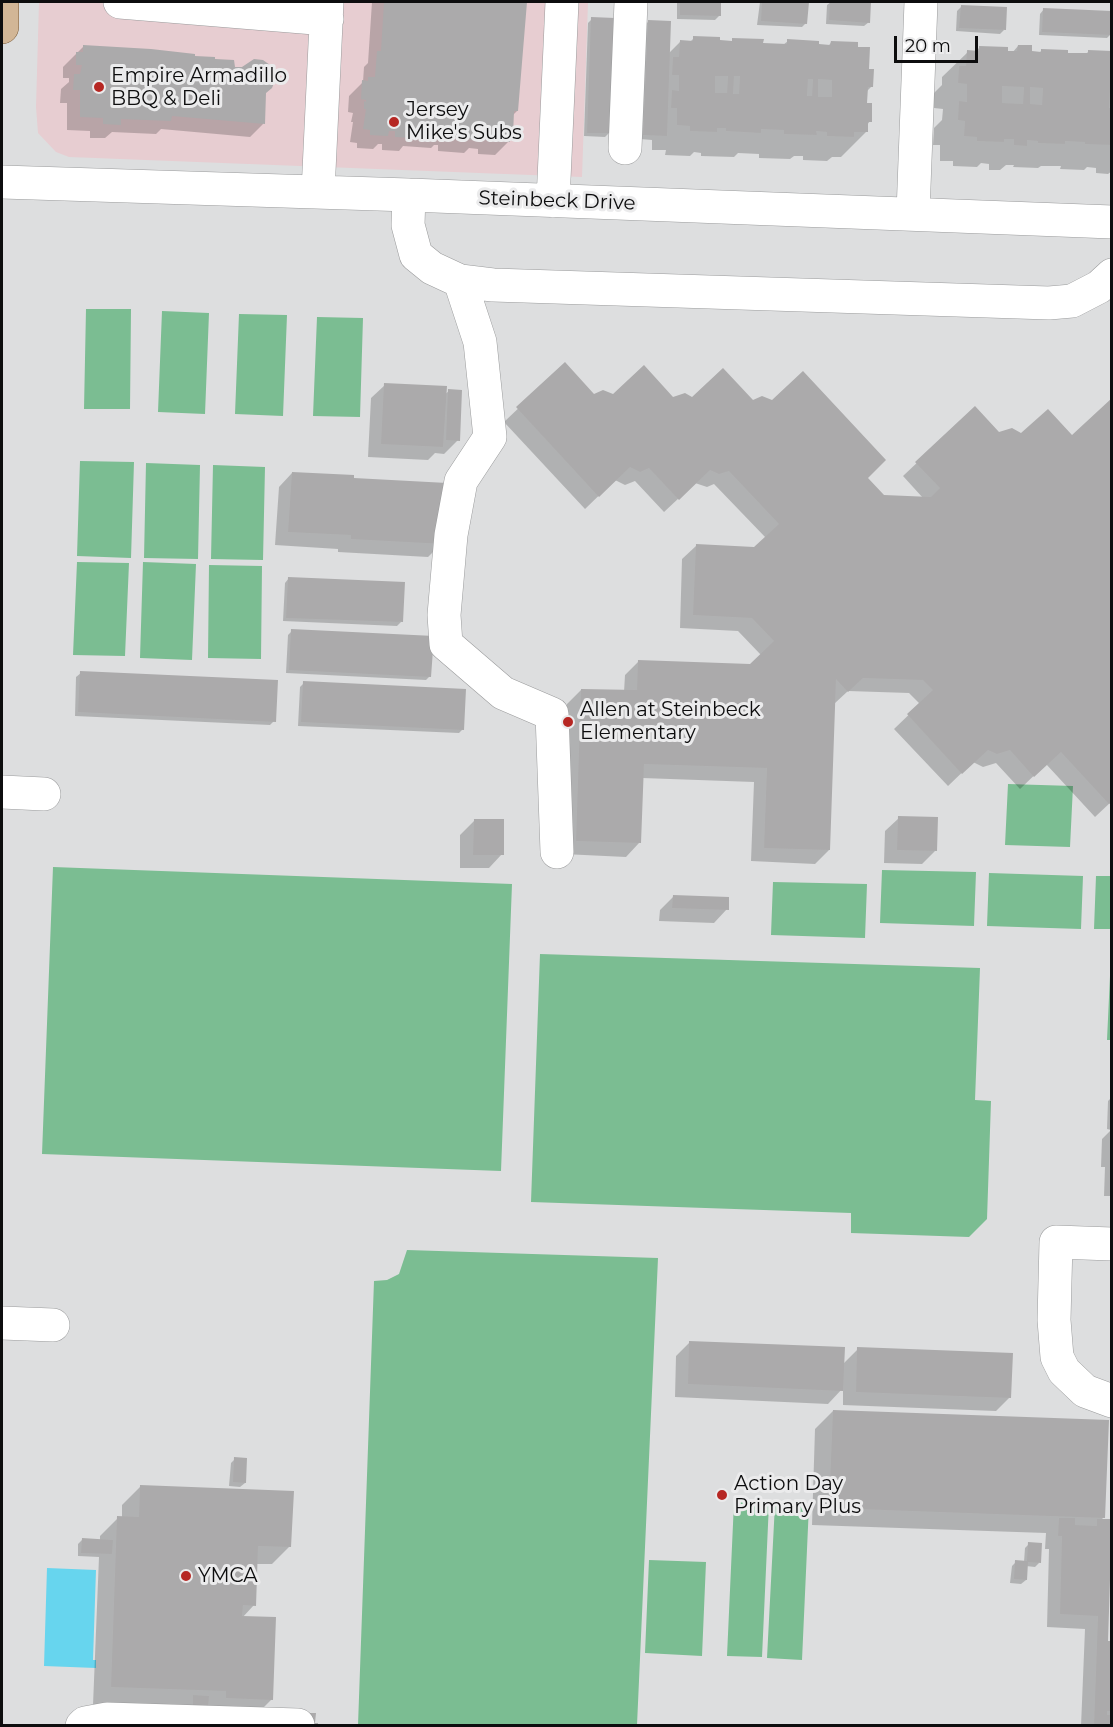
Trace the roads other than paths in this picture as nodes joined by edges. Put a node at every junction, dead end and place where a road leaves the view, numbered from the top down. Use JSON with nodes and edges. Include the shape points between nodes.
{"nodes":[{"id":1,"x":2,"y":2,"type":"edge"},
{"id":2,"x":120,"y":2,"type":"edge"},
{"id":3,"x":562,"y":2,"type":"edge"},
{"id":4,"x":631,"y":2,"type":"edge"},
{"id":5,"x":921,"y":2,"type":"edge"},
{"id":6,"x":327,"y":10,"type":"edge"},
{"id":7,"x":2,"y":27,"type":"edge"},
{"id":8,"x":625,"y":148,"type":"dead end"},
{"id":9,"x":2,"y":182,"type":"edge"},
{"id":10,"x":318,"y":192,"type":"junction"},
{"id":11,"x":409,"y":195,"type":"junction"},
{"id":12,"x":553,"y":201,"type":"junction"},
{"id":13,"x":913,"y":213,"type":"junction"},
{"id":14,"x":1112,"y":222,"type":"edge"},
{"id":15,"x":1112,"y":274,"type":"edge"},
{"id":16,"x":460,"y":281,"type":"junction"},
{"id":17,"x":2,"y":792,"type":"edge"},
{"id":18,"x":44,"y":794,"type":"dead end"},
{"id":19,"x":557,"y":852,"type":"dead end"},
{"id":20,"x":1112,"y":1244,"type":"edge"},
{"id":21,"x":2,"y":1323,"type":"edge"},
{"id":22,"x":53,"y":1325,"type":"dead end"},
{"id":23,"x":1112,"y":1401,"type":"edge"},
{"id":24,"x":82,"y":1725,"type":"edge"},
{"id":25,"x":298,"y":1725,"type":"edge"}],
"edges":[{"from":1,"to":7,"type":"main road"},
{"from":2,"to":6,"type":"street"},
{"from":3,"to":12,"type":"street"},
{"from":4,"to":8,"type":"street"},
{"from":5,"to":13,"type":"street"},
{"from":6,"to":10,"type":"street"},
{"from":9,"to":10,"type":"street","name":"Steinbeck Drive"},
{"from":10,"to":11,"type":"street","name":"Steinbeck Drive"},
{"from":11,"to":12,"type":"street","name":"Steinbeck Drive"},
{"from":11,"to":16,"type":"street","via":[[408,225],[416,255],[432,268]]},
{"from":12,"to":13,"type":"street","name":"Steinbeck Drive"},
{"from":13,"to":14,"type":"street","name":"Steinbeck Drive"},
{"from":15,"to":16,"type":"street","via":[[1099,287],[1072,301],[1049,303]]},
{"from":16,"to":19,"type":"street","via":[[480,342],[490,437],[461,481],[451,535],[444,615],[446,644],[503,693],[552,714]]},
{"from":17,"to":18,"type":"street"},
{"from":20,"to":23,"type":"street","via":[[1056,1242],[1054,1320],[1057,1357],[1064,1371],[1085,1391]]},
{"from":21,"to":22,"type":"street"},
{"from":24,"to":25,"type":"street","via":[[107,1719]]}]}
